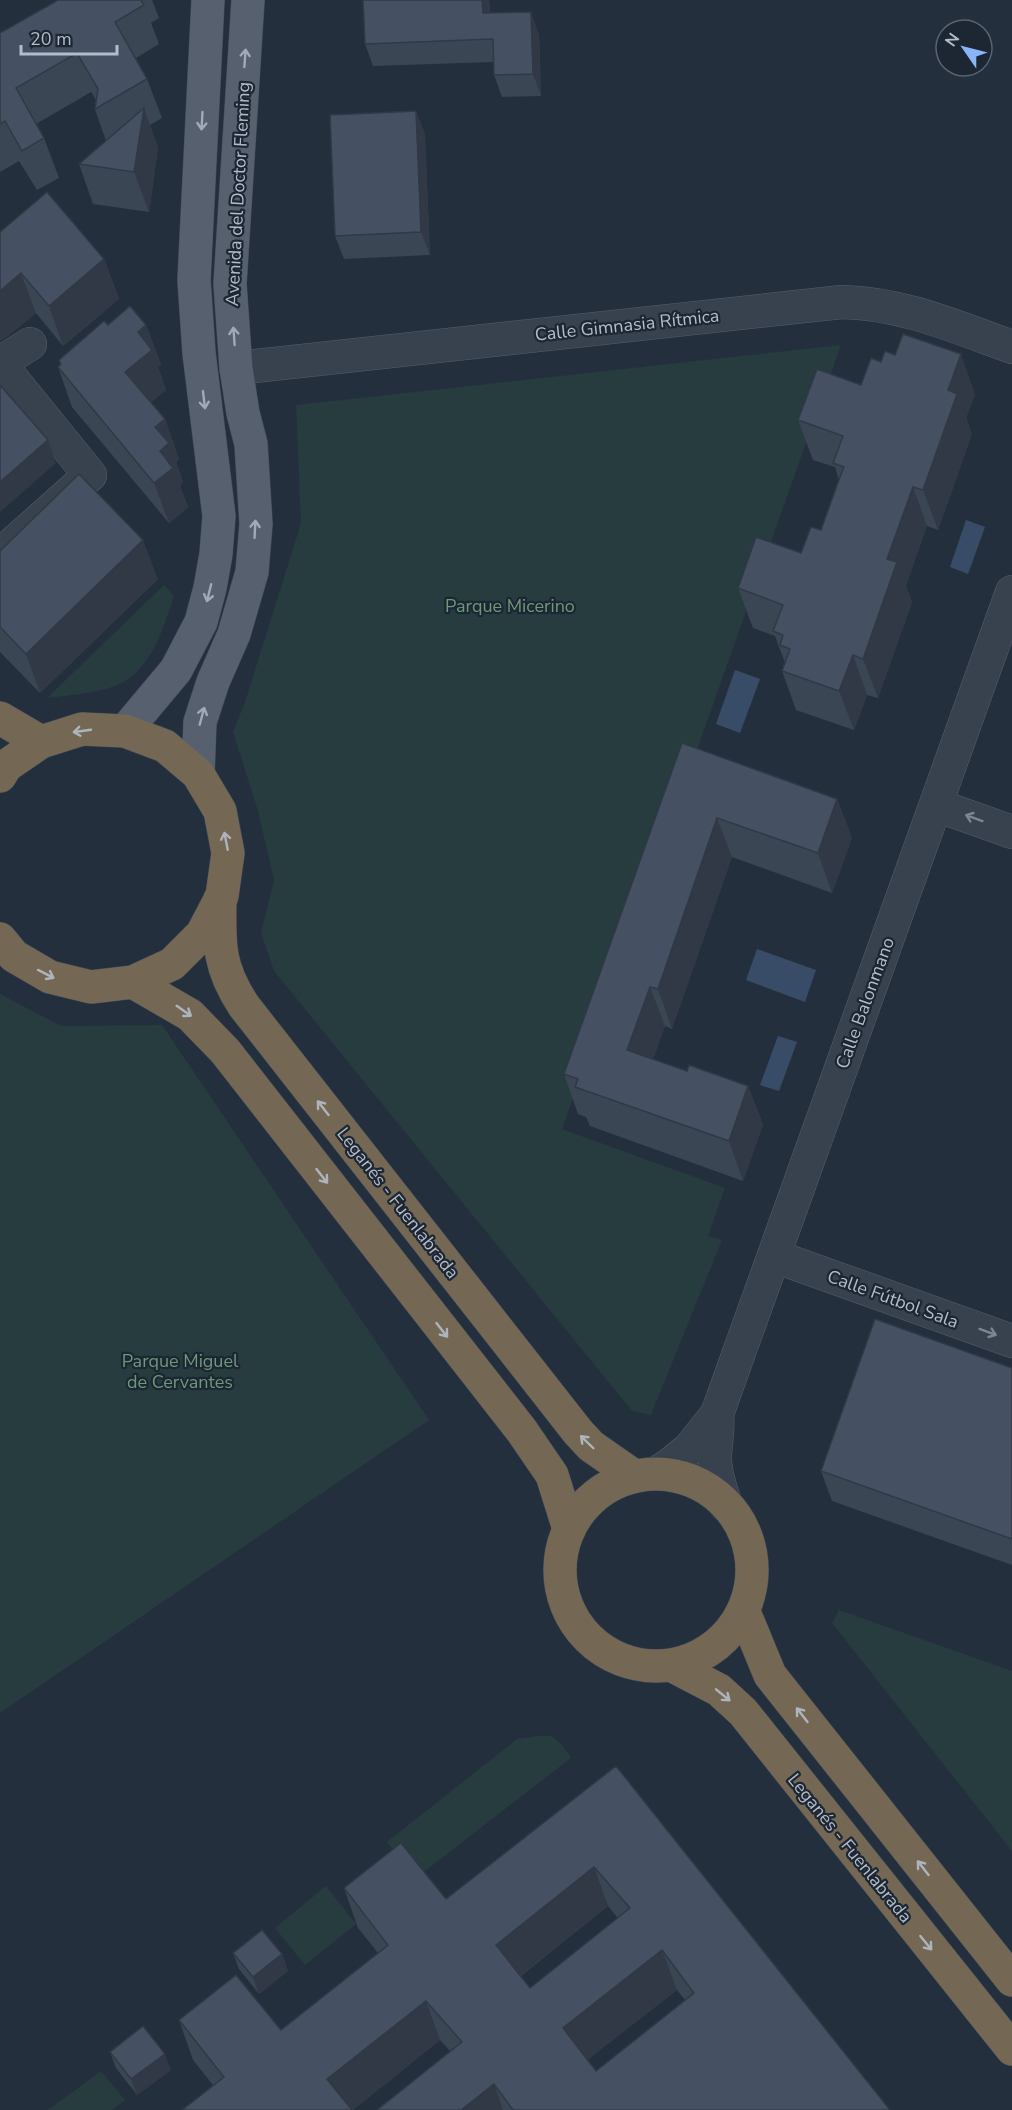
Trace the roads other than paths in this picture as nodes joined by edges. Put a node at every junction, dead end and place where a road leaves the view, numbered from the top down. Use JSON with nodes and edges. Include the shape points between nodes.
{"nodes":[{"id":1,"x":208,"y":0,"type":"edge"},
{"id":2,"x":248,"y":0,"type":"edge"},
{"id":3,"x":30,"y":344,"type":"dead end"},
{"id":4,"x":1012,"y":347,"type":"edge"},
{"id":5,"x":0,"y":363,"type":"edge"},
{"id":6,"x":236,"y":368,"type":"junction"},
{"id":7,"x":0,"y":555,"type":"edge"},
{"id":8,"x":1012,"y":592,"type":"edge"},
{"id":9,"x":0,"y":718,"type":"edge"},
{"id":10,"x":125,"y":731,"type":"junction"},
{"id":11,"x":41,"y":742,"type":"junction"},
{"id":12,"x":198,"y":774,"type":"junction"},
{"id":13,"x":0,"y":776,"type":"edge"},
{"id":14,"x":936,"y":805,"type":"junction"},
{"id":15,"x":1012,"y":832,"type":"edge"},
{"id":16,"x":220,"y":899,"type":"junction"},
{"id":17,"x":0,"y":939,"type":"edge"},
{"id":18,"x":133,"y":982,"type":"junction"},
{"id":19,"x":774,"y":1256,"type":"junction"},
{"id":20,"x":1012,"y":1341,"type":"edge"},
{"id":21,"x":717,"y":1414,"type":"junction"},
{"id":22,"x":645,"y":1475,"type":"junction"},
{"id":23,"x":726,"y":1505,"type":"junction"},
{"id":24,"x":569,"y":1529,"type":"junction"},
{"id":25,"x":744,"y":1612,"type":"junction"},
{"id":26,"x":673,"y":1666,"type":"junction"},
{"id":27,"x":1012,"y":1980,"type":"edge"},
{"id":28,"x":1012,"y":2049,"type":"edge"}],
"edges":[{"from":1,"to":10,"type":"main road","name":"Avenida del Doctor Fleming","one_way":true,"via":[[194,280],[219,516],[216,554],[201,622],[176,670]]},
{"from":6,"to":2,"type":"main road","name":"Avenida del Doctor Fleming","one_way":true,"via":[[230,284]]},
{"from":3,"to":5,"type":"street"},
{"from":4,"to":6,"type":"street","name":"Calle Gimnasia Rítmica","via":[[910,311],[842,302]]},
{"from":5,"to":7,"type":"street","via":[[90,475]]},
{"from":12,"to":6,"type":"main road","name":"Avenida del Doctor Fleming","one_way":true,"via":[[200,722],[234,634],[252,572],[255,492],[251,444]]},
{"from":8,"to":14,"type":"street","name":"Calle Balonmano"},
{"from":9,"to":11,"type":"highway"},
{"from":10,"to":11,"type":"highway","one_way":true,"via":[[82,729]]},
{"from":10,"to":12,"type":"highway","via":[[165,746]]},
{"from":11,"to":13,"type":"highway","via":[[6,766]]},
{"from":16,"to":12,"type":"highway","one_way":true,"via":[[228,853],[220,811]]},
{"from":15,"to":14,"type":"street","one_way":true},
{"from":14,"to":19,"type":"street","name":"Calle Balonmano"},
{"from":16,"to":18,"type":"highway","via":[[202,934],[172,964]]},
{"from":22,"to":16,"type":"highway","name":"Leganés - Fuenlabrada","one_way":true,"via":[[591,1446],[578,1432],[244,1006],[228,978],[220,949]]},
{"from":17,"to":18,"type":"highway","one_way":true,"via":[[14,956],[50,977],[91,987]]},
{"from":18,"to":24,"type":"highway","one_way":true,"via":[[190,1016],[225,1051],[522,1431],[552,1475]]},
{"from":19,"to":20,"type":"street","name":"Calle Fútbol Sala","one_way":true},
{"from":19,"to":21,"type":"street","name":"Calle Balonmano"},
{"from":21,"to":22,"type":"street","name":"Calle Balonmano","via":[[684,1453]]},
{"from":21,"to":23,"type":"street","name":"Calle Balonmano","via":[[714,1461]]},
{"from":22,"to":23,"type":"highway","name":"Leganés - Fuenlabrada","via":[[689,1479],[717,1495]]},
{"from":22,"to":24,"type":"highway","name":"Leganés - Fuenlabrada","via":[[608,1487],[585,1505]]},
{"from":23,"to":25,"type":"highway","name":"Leganés - Fuenlabrada","via":[[738,1519],[751,1549],[752,1581]]},
{"from":24,"to":26,"type":"highway","name":"Leganés - Fuenlabrada","via":[[562,1550],[563,1595],[584,1635],[601,1650],[623,1661],[647,1667]]},
{"from":25,"to":26,"type":"highway","name":"Leganés - Fuenlabrada","via":[[726,1637],[702,1656]]},
{"from":27,"to":25,"type":"highway","one_way":true,"via":[[770,1675]]},
{"from":26,"to":28,"type":"highway","name":"Leganés - Fuenlabrada","one_way":true,"via":[[719,1690],[743,1712]]}]}
